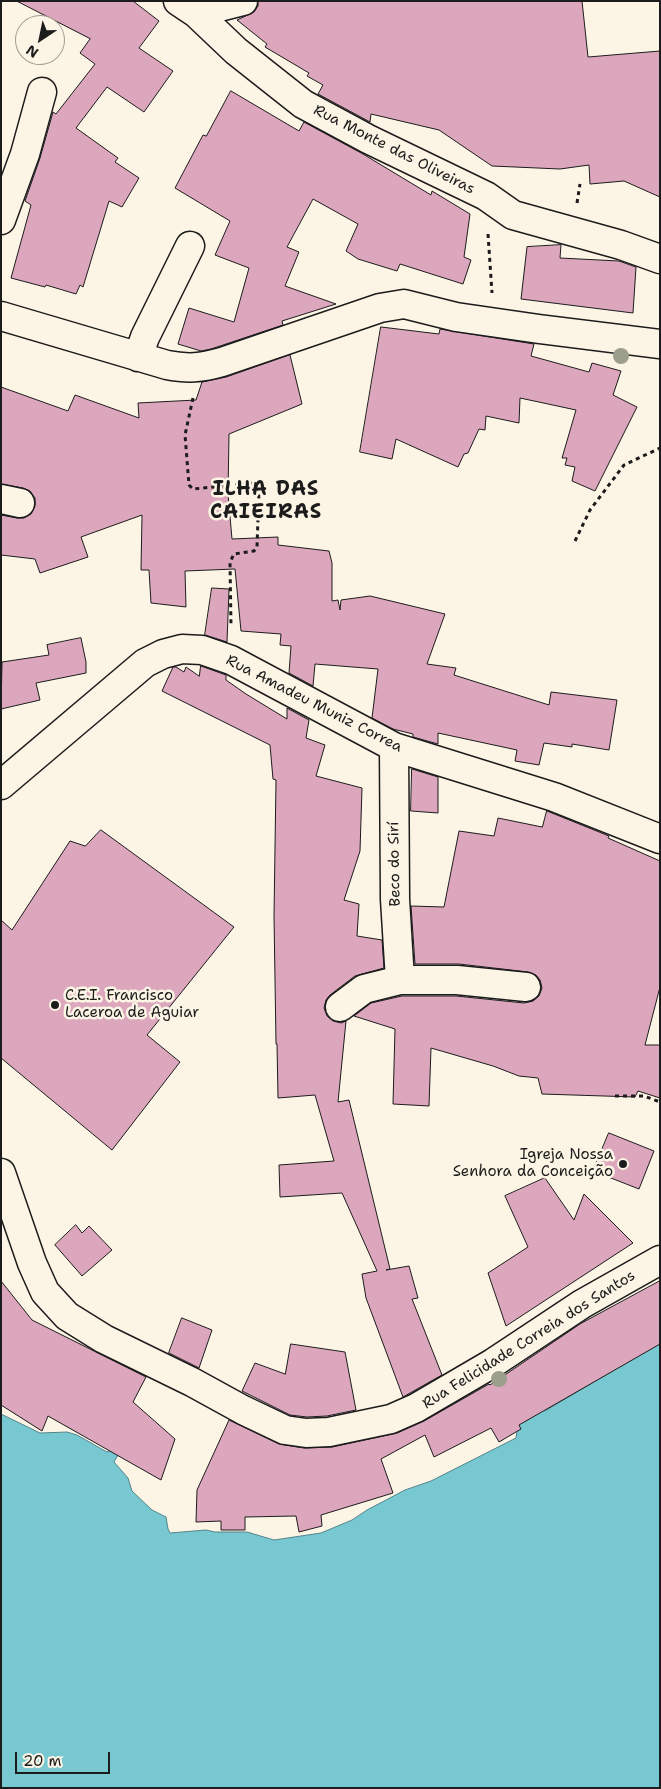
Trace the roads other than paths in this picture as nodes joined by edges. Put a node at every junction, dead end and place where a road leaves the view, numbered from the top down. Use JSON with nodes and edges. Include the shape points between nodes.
{"nodes":[{"id":1,"x":242,"y":1,"type":"edge"},
{"id":2,"x":187,"y":7,"type":"edge"},
{"id":3,"x":42,"y":92,"type":"dead end"},
{"id":4,"x":1,"y":220,"type":"edge"},
{"id":5,"x":190,"y":246,"type":"dead end"},
{"id":6,"x":660,"y":259,"type":"edge"},
{"id":7,"x":1,"y":316,"type":"edge"},
{"id":8,"x":660,"y":344,"type":"edge"},
{"id":9,"x":138,"y":357,"type":"junction"},
{"id":10,"x":394,"y":748,"type":"junction"},
{"id":11,"x":1,"y":785,"type":"edge"},
{"id":12,"x":660,"y":839,"type":"edge"},
{"id":13,"x":400,"y":980,"type":"junction"},
{"id":14,"x":526,"y":987,"type":"dead end"},
{"id":15,"x":340,"y":1007,"type":"dead end"},
{"id":16,"x":1,"y":1173,"type":"edge"},
{"id":17,"x":8,"y":1219,"type":"edge"},
{"id":18,"x":660,"y":1260,"type":"edge"}],
"edges":[{"from":1,"to":2,"type":"street","name":"Rua Monte das Oliveiras"},
{"from":2,"to":6,"type":"street","name":"Rua Monte das Oliveiras","via":[[303,104],[368,140],[486,196],[513,214]]},
{"from":3,"to":4,"type":"street","via":[[25,154]]},
{"from":5,"to":9,"type":"street"},
{"from":7,"to":9,"type":"street"},
{"from":8,"to":9,"type":"street","via":[[539,329],[404,304],[380,308],[200,368],[167,366]]},
{"from":10,"to":11,"type":"street","name":"Rua Amadeu Muniz Correa","via":[[231,660],[202,650],[182,649],[145,663]]},
{"from":10,"to":12,"type":"street","name":"Rua Amadeu Muniz Correa","via":[[554,797]]},
{"from":10,"to":13,"type":"street","name":"Beco do Sirí","via":[[395,899]]},
{"from":13,"to":14,"type":"street","via":[[458,980]]},
{"from":13,"to":15,"type":"street","via":[[364,989]]},
{"from":16,"to":17,"type":"street","name":"Rua Felicidade Correia dos Santos"},
{"from":17,"to":18,"type":"street","name":"Rua Felicidade Correia dos Santos","via":[[45,1292],[67,1316],[104,1339],[243,1410],[286,1430],[306,1434],[391,1419],[416,1408],[493,1363],[582,1304]]}]}
